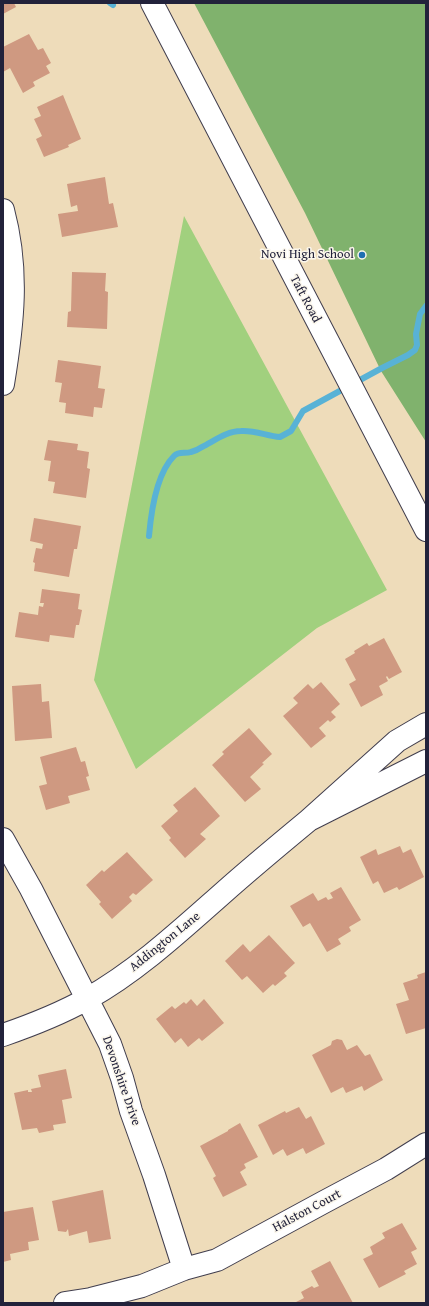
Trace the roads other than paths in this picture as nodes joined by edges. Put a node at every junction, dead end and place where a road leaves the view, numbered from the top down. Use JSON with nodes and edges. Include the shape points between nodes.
{"nodes":[{"id":1,"x":152,"y":3,"type":"edge"},
{"id":2,"x":3,"y":210,"type":"edge"},
{"id":3,"x":3,"y":384,"type":"edge"},
{"id":4,"x":426,"y":530,"type":"edge"},
{"id":5,"x":426,"y":724,"type":"edge"},
{"id":6,"x":426,"y":761,"type":"edge"},
{"id":7,"x":309,"y":820,"type":"junction"},
{"id":8,"x":3,"y":839,"type":"edge"},
{"id":9,"x":86,"y":999,"type":"junction"},
{"id":10,"x":3,"y":1035,"type":"edge"},
{"id":11,"x":426,"y":1144,"type":"edge"},
{"id":12,"x":184,"y":1269,"type":"junction"},
{"id":13,"x":65,"y":1303,"type":"edge"}],
"edges":[{"from":1,"to":4,"type":"street","name":"Taft Road"},
{"from":2,"to":3,"type":"street","via":[[11,248],[14,281]]},
{"from":5,"to":7,"type":"street","name":"Addington Lane","via":[[397,741]]},
{"from":6,"to":7,"type":"street","name":"Addington Lane"},
{"from":7,"to":9,"type":"street","name":"Addington Lane","via":[[165,945],[119,979]]},
{"from":8,"to":9,"type":"street","name":"Devonshire Drive"},
{"from":9,"to":10,"type":"street","name":"Addington Lane"},
{"from":9,"to":12,"type":"street","name":"Devonshire Drive","via":[[110,1044]]},
{"from":11,"to":12,"type":"street","name":"Halston Court","via":[[386,1169],[217,1260]]},
{"from":12,"to":13,"type":"street","name":"Halston Court","via":[[142,1286]]}]}
